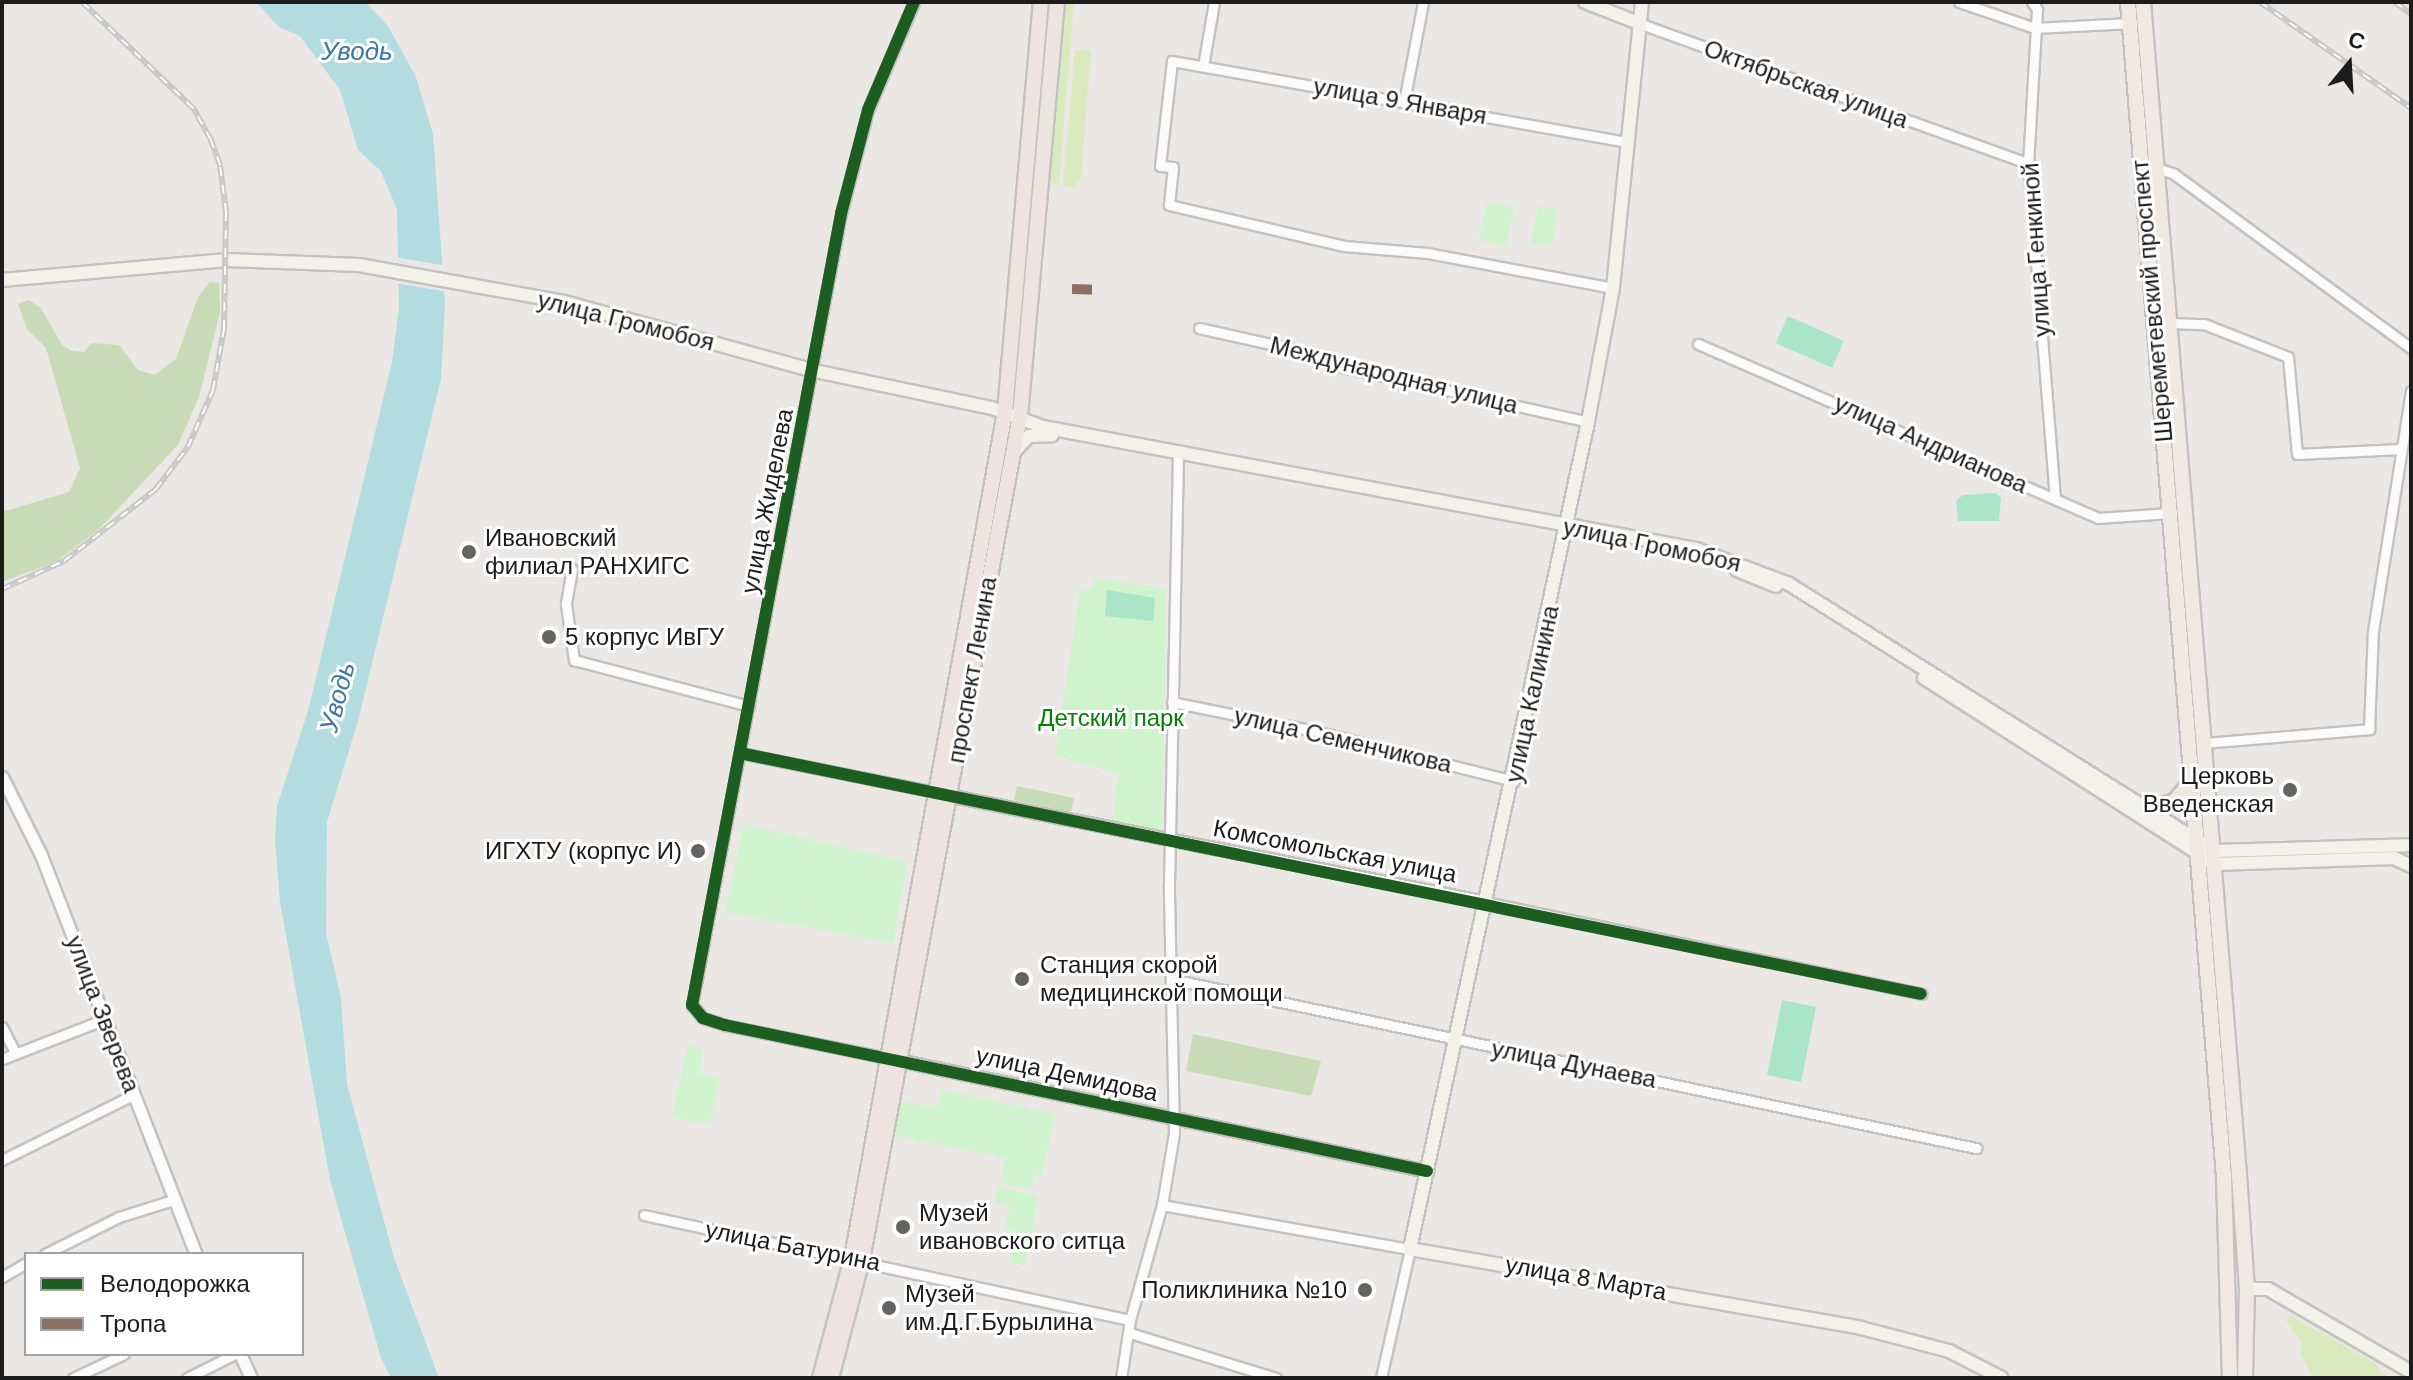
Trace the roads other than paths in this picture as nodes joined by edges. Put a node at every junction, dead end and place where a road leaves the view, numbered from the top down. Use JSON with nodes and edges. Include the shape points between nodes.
{"nodes":[{"id":1,"x":914,"y":2,"type":"edge"},
{"id":2,"x":1041,"y":2,"type":"edge"},
{"id":3,"x":1057,"y":2,"type":"edge"},
{"id":4,"x":1214,"y":2,"type":"edge"},
{"id":5,"x":1423,"y":2,"type":"edge"},
{"id":6,"x":1585,"y":2,"type":"edge"},
{"id":7,"x":1642,"y":2,"type":"edge"},
{"id":8,"x":1959,"y":2,"type":"edge"},
{"id":9,"x":2032,"y":2,"type":"edge"},
{"id":10,"x":2128,"y":2,"type":"edge"},
{"id":11,"x":2143,"y":2,"type":"edge"},
{"id":12,"x":2131,"y":23,"type":"junction"},
{"id":13,"x":1641,"y":24,"type":"junction"},
{"id":14,"x":2035,"y":28,"type":"junction"},
{"id":15,"x":1203,"y":66,"type":"junction"},
{"id":16,"x":1404,"y":102,"type":"junction"},
{"id":17,"x":1629,"y":142,"type":"junction"},
{"id":18,"x":2028,"y":163,"type":"junction"},
{"id":19,"x":2157,"y":168,"type":"junction"},
{"id":20,"x":2141,"y":169,"type":"junction"},
{"id":21,"x":2,"y":280,"type":"edge"},
{"id":22,"x":1613,"y":288,"type":"junction"},
{"id":23,"x":2170,"y":323,"type":"junction"},
{"id":24,"x":2154,"y":325,"type":"junction"},
{"id":25,"x":1199,"y":328,"type":"dead end"},
{"id":26,"x":1698,"y":344,"type":"dead end"},
{"id":27,"x":2411,"y":348,"type":"edge"},
{"id":28,"x":815,"y":371,"type":"junction"},
{"id":29,"x":2411,"y":391,"type":"edge"},
{"id":30,"x":1012,"y":414,"type":"junction"},
{"id":31,"x":1588,"y":422,"type":"junction"},
{"id":32,"x":1042,"y":433,"type":"junction"},
{"id":33,"x":2401,"y":449,"type":"junction"},
{"id":34,"x":1012,"y":454,"type":"junction"},
{"id":35,"x":1177,"y":457,"type":"junction"},
{"id":36,"x":2055,"y":498,"type":"junction"},
{"id":37,"x":2169,"y":513,"type":"junction"},
{"id":38,"x":1567,"y":530,"type":"junction"},
{"id":39,"x":572,"y":569,"type":"dead end"},
{"id":40,"x":2193,"y":599,"type":"junction"},
{"id":41,"x":2176,"y":600,"type":"junction"},
{"id":42,"x":1172,"y":702,"type":"junction"},
{"id":43,"x":749,"y":706,"type":"junction"},
{"id":44,"x":2204,"y":743,"type":"junction"},
{"id":45,"x":740,"y":753,"type":"junction"},
{"id":46,"x":2,"y":777,"type":"edge"},
{"id":47,"x":1514,"y":781,"type":"junction"},
{"id":48,"x":2191,"y":782,"type":"junction"},
{"id":49,"x":942,"y":794,"type":"junction"},
{"id":50,"x":2147,"y":809,"type":"junction"},
{"id":51,"x":1171,"y":842,"type":"junction"},
{"id":52,"x":2411,"y":845,"type":"edge"},
{"id":53,"x":2196,"y":846,"type":"junction"},
{"id":54,"x":2214,"y":858,"type":"junction"},
{"id":55,"x":2411,"y":866,"type":"edge"},
{"id":56,"x":1486,"y":902,"type":"junction"},
{"id":57,"x":1171,"y":979,"type":"junction"},
{"id":58,"x":1921,"y":994,"type":"dead end"},
{"id":59,"x":699,"y":1015,"type":"joint"},
{"id":60,"x":105,"y":1019,"type":"junction"},
{"id":61,"x":2,"y":1027,"type":"edge"},
{"id":62,"x":1456,"y":1041,"type":"junction"},
{"id":63,"x":2229,"y":1047,"type":"junction"},
{"id":64,"x":2213,"y":1049,"type":"junction"},
{"id":65,"x":15,"y":1053,"type":"junction"},
{"id":66,"x":2,"y":1059,"type":"edge"},
{"id":67,"x":892,"y":1059,"type":"junction"},
{"id":68,"x":133,"y":1095,"type":"junction"},
{"id":69,"x":1174,"y":1119,"type":"junction"},
{"id":70,"x":2218,"y":1137,"type":"junction"},
{"id":71,"x":2235,"y":1137,"type":"junction"},
{"id":72,"x":1976,"y":1148,"type":"dead end"},
{"id":73,"x":2,"y":1160,"type":"edge"},
{"id":74,"x":1427,"y":1171,"type":"junction"},
{"id":75,"x":173,"y":1200,"type":"junction"},
{"id":76,"x":1162,"y":1205,"type":"junction"},
{"id":77,"x":644,"y":1215,"type":"dead end"},
{"id":78,"x":1410,"y":1249,"type":"junction"},
{"id":79,"x":49,"y":1252,"type":"edge"},
{"id":80,"x":195,"y":1252,"type":"edge"},
{"id":81,"x":857,"y":1259,"type":"junction"},
{"id":82,"x":24,"y":1264,"type":"edge"},
{"id":83,"x":2,"y":1277,"type":"edge"},
{"id":84,"x":2247,"y":1289,"type":"junction"},
{"id":85,"x":1130,"y":1320,"type":"junction"},
{"id":86,"x":1130,"y":1333,"type":"junction"},
{"id":87,"x":120,"y":1356,"type":"edge"},
{"id":88,"x":234,"y":1356,"type":"edge"},
{"id":89,"x":239,"y":1356,"type":"edge"},
{"id":90,"x":2411,"y":1372,"type":"edge"},
{"id":91,"x":73,"y":1378,"type":"edge"},
{"id":92,"x":187,"y":1378,"type":"edge"},
{"id":93,"x":251,"y":1378,"type":"edge"},
{"id":94,"x":820,"y":1378,"type":"edge"},
{"id":95,"x":831,"y":1378,"type":"edge"},
{"id":96,"x":1121,"y":1378,"type":"edge"},
{"id":97,"x":1276,"y":1378,"type":"edge"},
{"id":98,"x":1381,"y":1378,"type":"edge"},
{"id":99,"x":2002,"y":1378,"type":"edge"},
{"id":100,"x":2230,"y":1378,"type":"edge"},
{"id":101,"x":2245,"y":1378,"type":"edge"}],
"edges":[{"from":1,"to":28,"type":"street","name":"улица Жиделева","via":[[862,127]]},
{"from":2,"to":30,"type":"highway","name":"проспект Ленина"},
{"from":3,"to":30,"type":"highway","name":"проспект Ленина"},
{"from":4,"to":15,"type":"street"},
{"from":5,"to":16,"type":"street"},
{"from":6,"to":13,"type":"main road","name":"Октябрьская улица"},
{"from":7,"to":13,"type":"main road","name":"улица Калинина"},
{"from":8,"to":14,"type":"street"},
{"from":9,"to":14,"type":"street","name":"улица Генкиной","via":[[2037,9]]},
{"from":10,"to":12,"type":"main road","name":"Шереметевский проспект"},
{"from":11,"to":19,"type":"main road","name":"Шереметевский проспект"},
{"from":12,"to":14,"type":"street"},
{"from":12,"to":20,"type":"main road","name":"Шереметевский проспект"},
{"from":13,"to":17,"type":"main road","name":"улица Калинина"},
{"from":13,"to":18,"type":"street","name":"Октябрьская улица"},
{"from":14,"to":18,"type":"street","name":"улица Генкиной"},
{"from":15,"to":16,"type":"street","name":"улица 9 Января"},
{"from":15,"to":22,"type":"street","name":"улица 9 Января","via":[[1172,61],[1160,166],[1173,167],[1169,205],[1344,246],[1428,253]]},
{"from":16,"to":17,"type":"street","name":"улица 9 Января"},
{"from":17,"to":22,"type":"main road","name":"улица Калинина"},
{"from":18,"to":36,"type":"street","name":"улица Генкиной"},
{"from":19,"to":20,"type":"main road"},
{"from":19,"to":23,"type":"main road","name":"Шереметевский проспект"},
{"from":19,"to":27,"type":"street","via":[[2174,174]]},
{"from":20,"to":24,"type":"main road","name":"Шереметевский проспект"},
{"from":21,"to":28,"type":"main road","name":"улица Громобоя","via":[[227,260],[305,260],[564,302]]},
{"from":22,"to":31,"type":"main road","name":"улица Калинина"},
{"from":23,"to":24,"type":"main road"},
{"from":23,"to":33,"type":"street","via":[[2204,324],[2288,357],[2297,454]]},
{"from":23,"to":40,"type":"main road","name":"Шереметевский проспект"},
{"from":24,"to":37,"type":"main road","name":"Шереметевский проспект"},
{"from":25,"to":31,"type":"street","name":"Международная улица","via":[[1324,356],[1334,365]]},
{"from":26,"to":36,"type":"street","name":"улица Андрианова"},
{"from":28,"to":30,"type":"main road","name":"улица Громобоя"},
{"from":28,"to":43,"type":"street","name":"улица Жиделева"},
{"from":29,"to":33,"type":"street"},
{"from":30,"to":32,"type":"main road","name":"улица Громобоя"},
{"from":30,"to":34,"type":"highway","name":"проспект Ленина"},
{"from":30,"to":35,"type":"main road","name":"улица Громобоя","via":[[1043,427]]},
{"from":30,"to":49,"type":"highway","name":"проспект Ленина"},
{"from":31,"to":38,"type":"main road","name":"улица Калинина"},
{"from":32,"to":34,"type":"main road","via":[[1029,436]]},
{"from":32,"to":35,"type":"main road","name":"улица Громобоя"},
{"from":33,"to":44,"type":"street","via":[[2373,631],[2369,729]]},
{"from":34,"to":49,"type":"highway","name":"проспект Ленина"},
{"from":35,"to":38,"type":"main road","name":"улица Громобоя"},
{"from":35,"to":42,"type":"street"},
{"from":36,"to":37,"type":"street","name":"улица Андрианова","via":[[2098,518]]},
{"from":37,"to":41,"type":"main road","name":"Шереметевский проспект"},
{"from":38,"to":47,"type":"main road","name":"улица Калинина"},
{"from":38,"to":50,"type":"main road","name":"улица Громобоя","via":[[1696,549],[1764,571]]},
{"from":38,"to":53,"type":"main road","name":"улица Громобоя","via":[[1695,557],[1776,586]]},
{"from":39,"to":43,"type":"street","via":[[566,604],[574,660]]},
{"from":40,"to":41,"type":"main road"},
{"from":40,"to":44,"type":"main road","name":"Шереметевский проспект"},
{"from":41,"to":48,"type":"main road","name":"Шереметевский проспект"},
{"from":42,"to":47,"type":"street","name":"улица Семенчикова"},
{"from":42,"to":51,"type":"street"},
{"from":43,"to":45,"type":"street","name":"улица Жиделева"},
{"from":44,"to":54,"type":"main road","name":"Шереметевский проспект"},
{"from":45,"to":49,"type":"street","name":"Комсомольская улица"},
{"from":45,"to":59,"type":"street","name":"улица Жиделева","via":[[692,1005]]},
{"from":46,"to":60,"type":"street","name":"улица Зверева","via":[[41,855]]},
{"from":47,"to":56,"type":"main road","name":"улица Калинина"},
{"from":48,"to":50,"type":"main road","via":[[2174,802]]},
{"from":48,"to":53,"type":"main road","name":"Шереметевский проспект"},
{"from":49,"to":51,"type":"street","name":"Комсомольская улица"},
{"from":49,"to":67,"type":"highway","name":"проспект Ленина"},
{"from":50,"to":53,"type":"main road","name":"улица Громобоя"},
{"from":51,"to":56,"type":"street","name":"Комсомольская улица"},
{"from":51,"to":57,"type":"street"},
{"from":52,"to":54,"type":"main road"},
{"from":53,"to":54,"type":"main road"},
{"from":53,"to":64,"type":"main road","name":"Шереметевский проспект"},
{"from":54,"to":55,"type":"main road","via":[[2394,858]]},
{"from":54,"to":63,"type":"main road","name":"Шереметевский проспект"},
{"from":56,"to":58,"type":"street","name":"Комсомольская улица"},
{"from":56,"to":62,"type":"main road","name":"улица Калинина"},
{"from":57,"to":62,"type":"street","name":"улица Дунаева"},
{"from":57,"to":69,"type":"street"},
{"from":59,"to":67,"type":"street","name":"улица Демидова"},
{"from":60,"to":65,"type":"street"},
{"from":60,"to":68,"type":"street","name":"улица Зверева"},
{"from":61,"to":65,"type":"street"},
{"from":62,"to":72,"type":"street","name":"улица Дунаева"},
{"from":62,"to":74,"type":"main road","name":"улица Калинина"},
{"from":63,"to":64,"type":"main road"},
{"from":63,"to":71,"type":"main road","name":"Шереметевский проспект"},
{"from":64,"to":70,"type":"main road","name":"Шереметевский проспект"},
{"from":65,"to":66,"type":"street"},
{"from":67,"to":69,"type":"street","name":"улица Демидова"},
{"from":67,"to":81,"type":"highway","name":"проспект Ленина"},
{"from":68,"to":73,"type":"street"},
{"from":68,"to":75,"type":"street","name":"улица Зверева"},
{"from":69,"to":74,"type":"street","name":"улица Демидова"},
{"from":69,"to":76,"type":"street"},
{"from":70,"to":71,"type":"main road"},
{"from":70,"to":100,"type":"main road","name":"Шереметевский проспект","via":[[2233,1346]]},
{"from":71,"to":84,"type":"main road","name":"Шереметевский проспект"},
{"from":74,"to":78,"type":"main road","name":"улица Калинина"},
{"from":75,"to":79,"type":"street","via":[[119,1217]]},
{"from":75,"to":80,"type":"street","name":"улица Зверева"},
{"from":76,"to":78,"type":"street","name":"улица 8 Марта"},
{"from":76,"to":85,"type":"street"},
{"from":77,"to":81,"type":"street","name":"улица Батурина"},
{"from":78,"to":98,"type":"street","name":"улица Калинина"},
{"from":78,"to":99,"type":"main road","name":"улица 8 Марта","via":[[1870,1330],[1949,1351]]},
{"from":81,"to":85,"type":"street","name":"улица Батурина"},
{"from":81,"to":94,"type":"highway","name":"проспект Ленина"},
{"from":81,"to":95,"type":"highway","name":"проспект Ленина"},
{"from":82,"to":83,"type":"street"},
{"from":84,"to":90,"type":"main road","via":[[2268,1289]]},
{"from":84,"to":101,"type":"main road","name":"Шереметевский проспект"},
{"from":85,"to":86,"type":"street"},
{"from":86,"to":96,"type":"street"},
{"from":86,"to":97,"type":"street"},
{"from":87,"to":91,"type":"street"},
{"from":88,"to":92,"type":"street"},
{"from":89,"to":93,"type":"street"}]}
